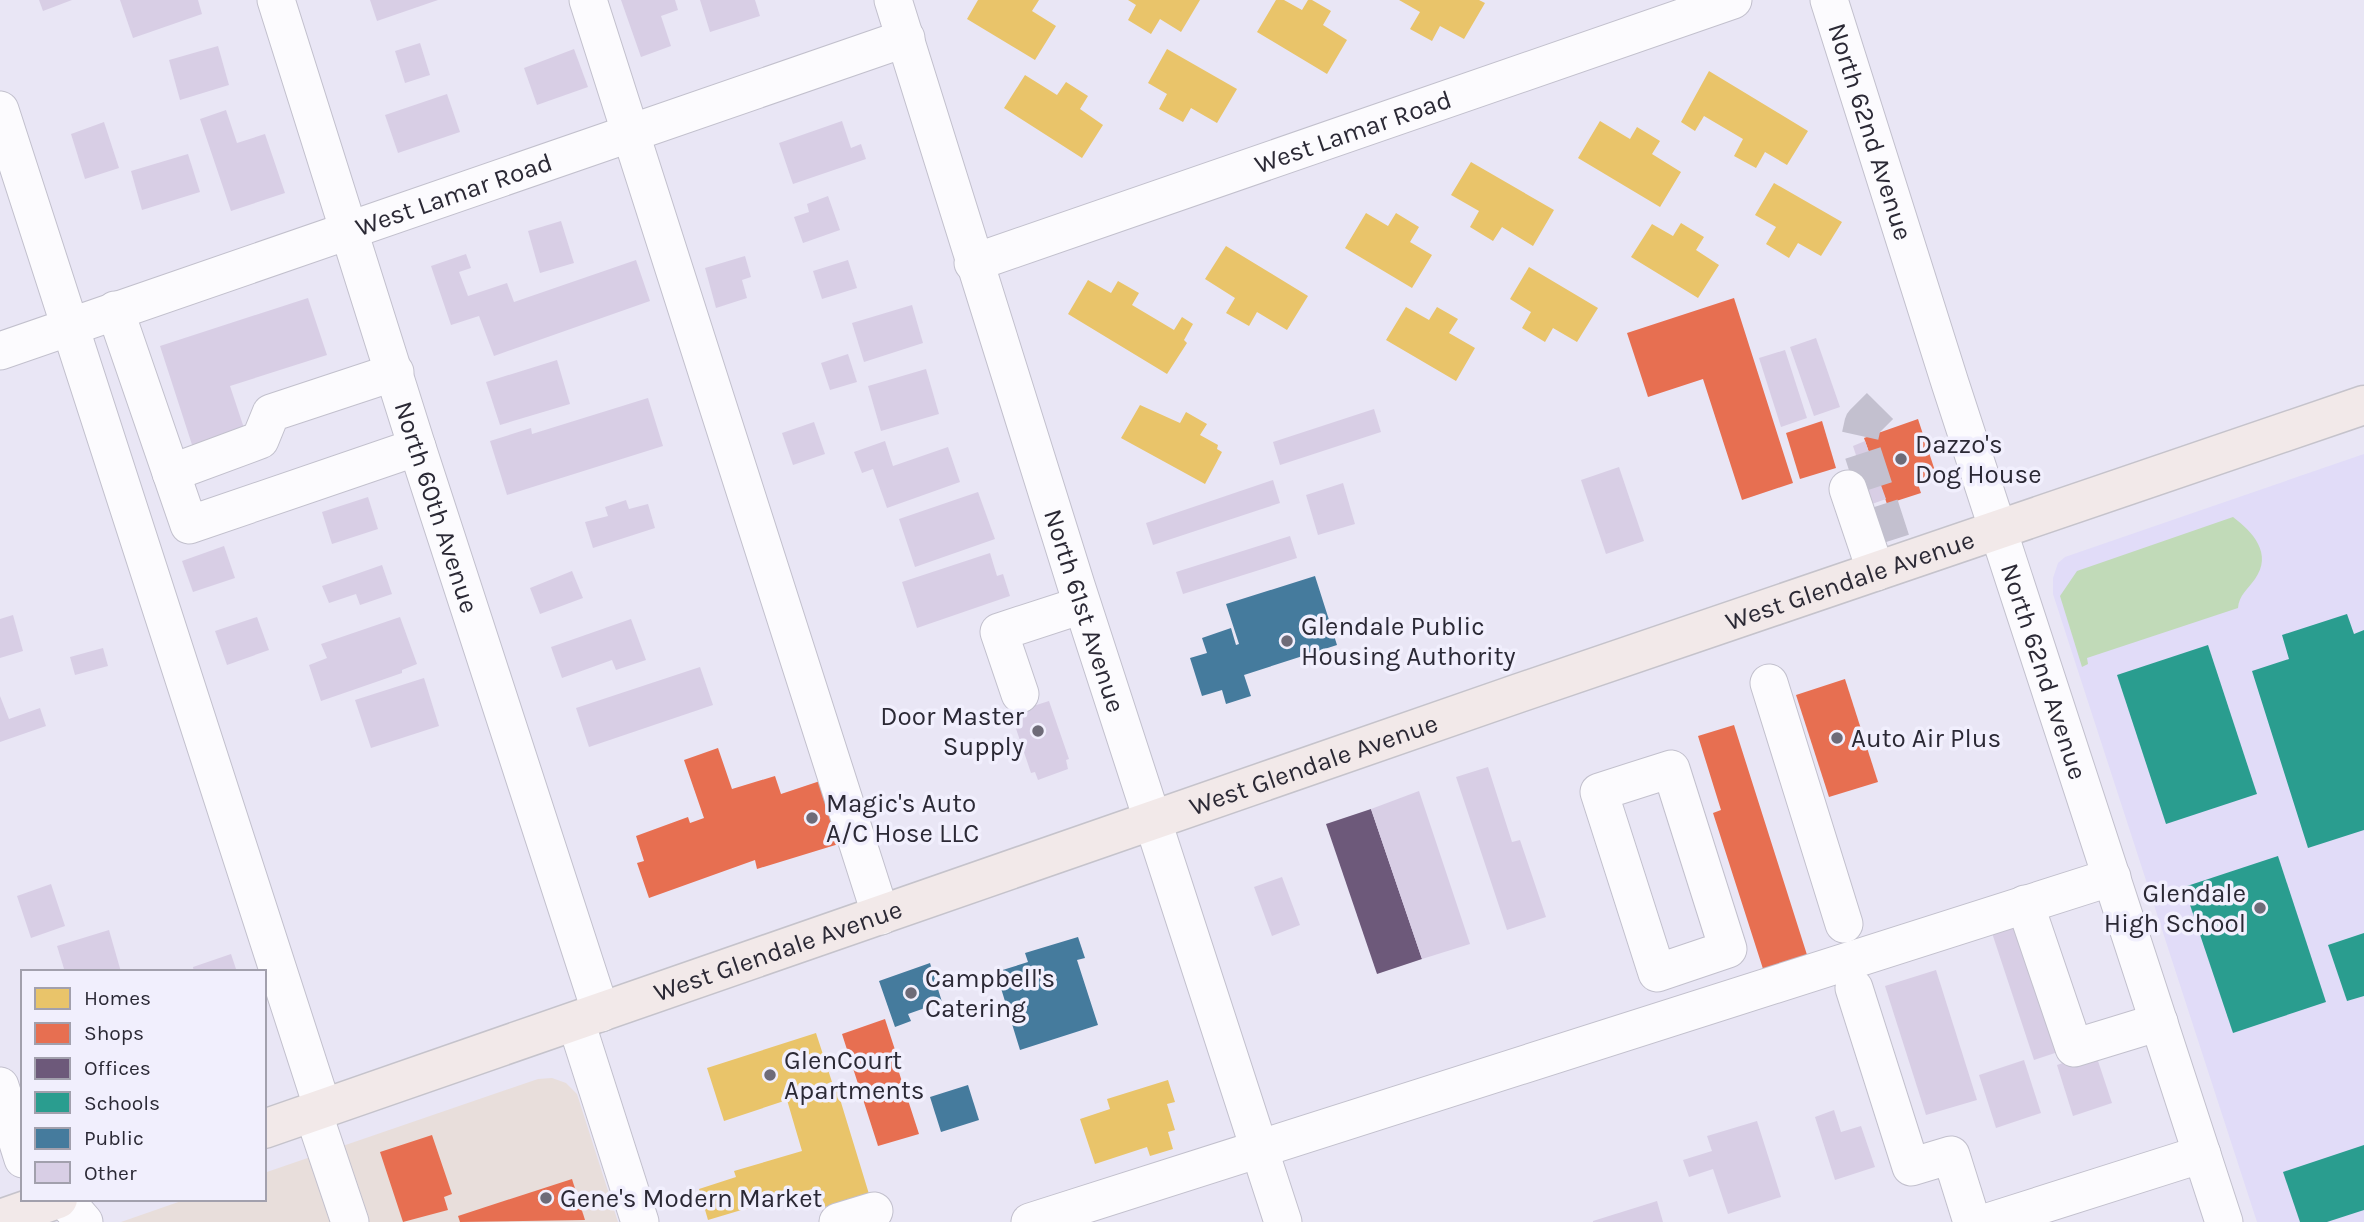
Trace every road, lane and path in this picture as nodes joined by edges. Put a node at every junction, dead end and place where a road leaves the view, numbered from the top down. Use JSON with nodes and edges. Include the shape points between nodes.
{"nodes":[{"id":1,"x":276,"y":0,"type":"edge"},
{"id":2,"x":588,"y":0,"type":"edge"},
{"id":3,"x":893,"y":0,"type":"edge"},
{"id":4,"x":1732,"y":0,"type":"edge"},
{"id":5,"x":1829,"y":0,"type":"edge"},
{"id":6,"x":905,"y":38,"type":"junction"},
{"id":7,"x":0,"y":110,"type":"edge"},
{"id":8,"x":631,"y":134,"type":"junction"},
{"id":9,"x":351,"y":230,"type":"junction"},
{"id":10,"x":973,"y":263,"type":"junction"},
{"id":11,"x":115,"y":310,"type":"junction"},
{"id":12,"x":69,"y":327,"type":"junction"},
{"id":13,"x":0,"y":351,"type":"edge"},
{"id":14,"x":394,"y":372,"type":"junction"},
{"id":15,"x":2364,"y":405,"type":"edge"},
{"id":16,"x":417,"y":447,"type":"junction"},
{"id":17,"x":171,"y":473,"type":"junction"},
{"id":18,"x":1848,"y":489,"type":"dead end"},
{"id":19,"x":1999,"y":530,"type":"junction"},
{"id":20,"x":1876,"y":572,"type":"junction"},
{"id":21,"x":1082,"y":605,"type":"junction"},
{"id":22,"x":1769,"y":683,"type":"dead end"},
{"id":23,"x":1020,"y":694,"type":"dead end"},
{"id":24,"x":1154,"y":822,"type":"junction"},
{"id":25,"x":2112,"y":877,"type":"junction"},
{"id":26,"x":2025,"y":904,"type":"junction"},
{"id":27,"x":881,"y":916,"type":"junction"},
{"id":28,"x":1844,"y":924,"type":"dead end"},
{"id":29,"x":1728,"y":949,"type":"joint"},
{"id":30,"x":1854,"y":988,"type":"dead end"},
{"id":31,"x":589,"y":1017,"type":"junction"},
{"id":32,"x":2159,"y":1022,"type":"junction"},
{"id":33,"x":0,"y":1086,"type":"edge"},
{"id":34,"x":318,"y":1110,"type":"junction"},
{"id":35,"x":266,"y":1128,"type":"edge"},
{"id":36,"x":1260,"y":1149,"type":"junction"},
{"id":37,"x":21,"y":1153,"type":"edge"},
{"id":38,"x":2202,"y":1154,"type":"junction"},
{"id":39,"x":37,"y":1208,"type":"edge"},
{"id":40,"x":874,"y":1211,"type":"dead end"},
{"id":41,"x":84,"y":1222,"type":"edge"},
{"id":42,"x":350,"y":1222,"type":"edge"},
{"id":43,"x":640,"y":1222,"type":"edge"},
{"id":44,"x":838,"y":1222,"type":"edge"},
{"id":45,"x":1030,"y":1222,"type":"edge"},
{"id":46,"x":1283,"y":1222,"type":"edge"},
{"id":47,"x":1972,"y":1222,"type":"edge"},
{"id":48,"x":1987,"y":1222,"type":"edge"},
{"id":49,"x":2224,"y":1222,"type":"edge"}],
"edges":[{"from":1,"to":9,"type":"street","name":"North 60th Avenue"},
{"from":2,"to":8,"type":"street"},
{"from":3,"to":6,"type":"street","name":"North 61st Avenue"},
{"from":4,"to":10,"type":"street","name":"West Lamar Road"},
{"from":5,"to":19,"type":"street","name":"North 62nd Avenue"},
{"from":6,"to":8,"type":"street","name":"West Lamar Road"},
{"from":6,"to":10,"type":"street","name":"North 61st Avenue"},
{"from":7,"to":12,"type":"street"},
{"from":8,"to":9,"type":"street","name":"West Lamar Road"},
{"from":8,"to":27,"type":"street"},
{"from":9,"to":11,"type":"street","name":"West Lamar Road"},
{"from":9,"to":14,"type":"street","name":"North 60th Avenue"},
{"from":10,"to":21,"type":"street","name":"North 61st Avenue"},
{"from":11,"to":12,"type":"street","name":"West Lamar Road"},
{"from":11,"to":17,"type":"street"},
{"from":12,"to":13,"type":"street","name":"West Lamar Road"},
{"from":12,"to":34,"type":"street"},
{"from":14,"to":16,"type":"street","name":"North 60th Avenue"},
{"from":14,"to":17,"type":"street","via":[[271,413],[260,440]]},
{"from":15,"to":19,"type":"main road","name":"West Glendale Avenue"},
{"from":16,"to":17,"type":"street","via":[[189,526]]},
{"from":16,"to":31,"type":"street","name":"North 60th Avenue"},
{"from":18,"to":20,"type":"street"},
{"from":19,"to":20,"type":"main road","name":"West Glendale Avenue"},
{"from":19,"to":25,"type":"street","name":"North 62nd Avenue"},
{"from":20,"to":24,"type":"main road","name":"West Glendale Avenue"},
{"from":21,"to":23,"type":"street","via":[[999,632]]},
{"from":21,"to":24,"type":"street","name":"North 61st Avenue"},
{"from":22,"to":28,"type":"street"},
{"from":24,"to":27,"type":"main road","name":"West Glendale Avenue"},
{"from":24,"to":36,"type":"street","name":"North 61st Avenue"},
{"from":25,"to":26,"type":"street"},
{"from":25,"to":32,"type":"street","name":"North 62nd Avenue"},
{"from":26,"to":32,"type":"street","via":[[2074,1048]]},
{"from":26,"to":36,"type":"street"},
{"from":27,"to":31,"type":"main road","name":"West Glendale Avenue"},
{"from":29,"to":29,"type":"street","via":[[1671,769],[1599,792],[1657,972]]},
{"from":30,"to":47,"type":"street","via":[[1911,1167],[1951,1155]]},
{"from":31,"to":34,"type":"main road","name":"West Glendale Avenue"},
{"from":31,"to":43,"type":"street","name":"North 60th Avenue"},
{"from":32,"to":38,"type":"street","name":"North 62nd Avenue"},
{"from":33,"to":37,"type":"street"},
{"from":34,"to":35,"type":"main road","name":"West Glendale Avenue"},
{"from":34,"to":42,"type":"street"},
{"from":36,"to":45,"type":"street"},
{"from":36,"to":46,"type":"street","name":"North 61st Avenue"},
{"from":38,"to":48,"type":"street"},
{"from":38,"to":49,"type":"street","name":"North 62nd Avenue"},
{"from":39,"to":41,"type":"street"},
{"from":40,"to":44,"type":"street"}]}
